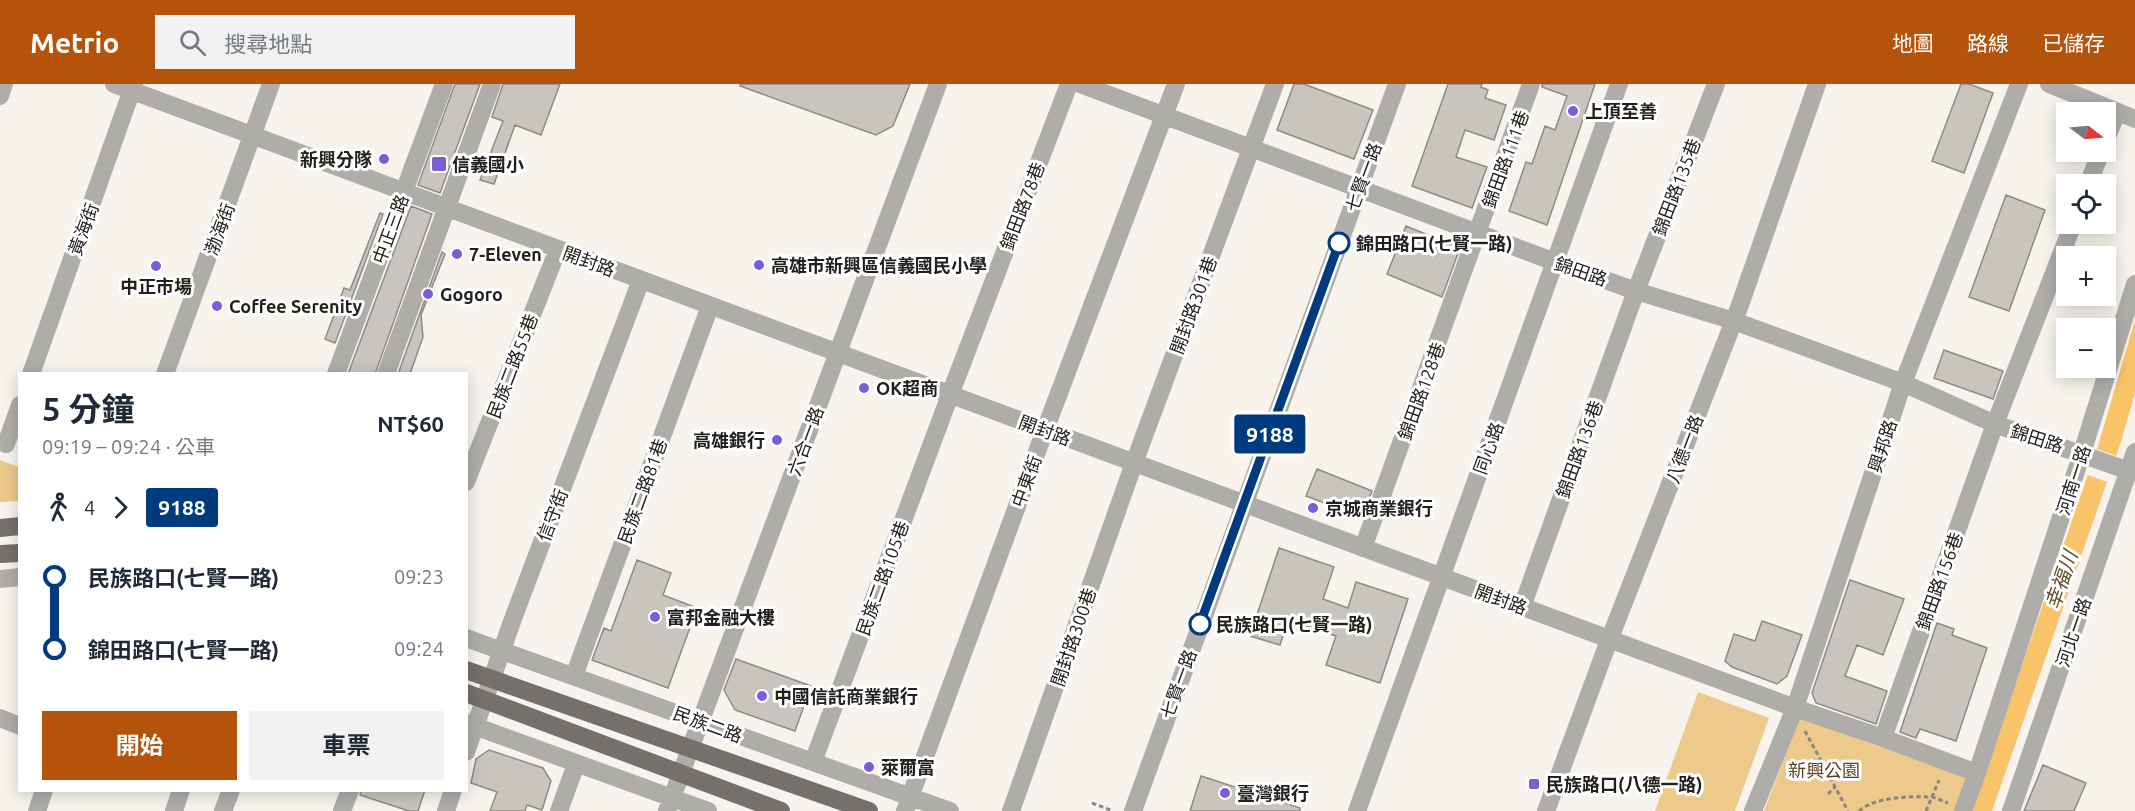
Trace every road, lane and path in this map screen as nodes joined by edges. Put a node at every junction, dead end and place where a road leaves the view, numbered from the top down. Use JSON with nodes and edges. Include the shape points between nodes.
{"nodes":[{"id":1,"x":4,"y":84,"type":"edge"},
{"id":2,"x":114,"y":84,"type":"edge"},
{"id":3,"x":271,"y":84,"type":"edge"},
{"id":4,"x":444,"y":84,"type":"edge"},
{"id":5,"x":492,"y":84,"type":"edge"},
{"id":6,"x":938,"y":84,"type":"edge"},
{"id":7,"x":1069,"y":84,"type":"edge"},
{"id":8,"x":1080,"y":84,"type":"edge"},
{"id":9,"x":1176,"y":84,"type":"edge"},
{"id":10,"x":1275,"y":84,"type":"edge"},
{"id":11,"x":1397,"y":84,"type":"edge"},
{"id":12,"x":1532,"y":84,"type":"edge"},
{"id":13,"x":1619,"y":84,"type":"edge"},
{"id":14,"x":1716,"y":84,"type":"edge"},
{"id":15,"x":1817,"y":84,"type":"edge"},
{"id":16,"x":2019,"y":84,"type":"edge"},
{"id":17,"x":2049,"y":84,"type":"edge"},
{"id":18,"x":133,"y":87,"type":"edge"},
{"id":19,"x":0,"y":96,"type":"edge"},
{"id":20,"x":2117,"y":112,"type":"joint"},
{"id":21,"x":1164,"y":115,"type":"junction"},
{"id":22,"x":2135,"y":119,"type":"edge"},
{"id":23,"x":253,"y":136,"type":"junction"},
{"id":24,"x":1251,"y":148,"type":"junction"},
{"id":25,"x":1359,"y":188,"type":"junction"},
{"id":26,"x":404,"y":192,"type":"junction"},
{"id":27,"x":447,"y":208,"type":"junction"},
{"id":28,"x":1478,"y":234,"type":"junction"},
{"id":29,"x":2069,"y":234,"type":"edge"},
{"id":30,"x":558,"y":249,"type":"junction"},
{"id":31,"x":1555,"y":262,"type":"junction"},
{"id":32,"x":641,"y":280,"type":"junction"},
{"id":33,"x":2135,"y":284,"type":"edge"},
{"id":34,"x":1636,"y":291,"type":"junction"},
{"id":35,"x":710,"y":306,"type":"junction"},
{"id":36,"x":1734,"y":321,"type":"junction"},
{"id":37,"x":837,"y":353,"type":"junction"},
{"id":38,"x":32,"y":372,"type":"edge"},
{"id":39,"x":166,"y":372,"type":"edge"},
{"id":40,"x":337,"y":372,"type":"edge"},
{"id":41,"x":387,"y":372,"type":"edge"},
{"id":42,"x":1903,"y":383,"type":"junction"},
{"id":43,"x":950,"y":394,"type":"junction"},
{"id":44,"x":18,"y":412,"type":"edge"},
{"id":45,"x":1995,"y":424,"type":"junction"},
{"id":46,"x":1045,"y":430,"type":"junction"},
{"id":47,"x":8,"y":445,"type":"edge"},
{"id":48,"x":2135,"y":452,"type":"edge"},
{"id":49,"x":2087,"y":455,"type":"junction"},
{"id":50,"x":1134,"y":463,"type":"junction"},
{"id":51,"x":2127,"y":469,"type":"edge"},
{"id":52,"x":468,"y":477,"type":"edge"},
{"id":53,"x":1244,"y":504,"type":"junction"},
{"id":54,"x":18,"y":526,"type":"edge"},
{"id":55,"x":0,"y":528,"type":"edge"},
{"id":56,"x":1363,"y":548,"type":"junction"},
{"id":57,"x":18,"y":553,"type":"edge"},
{"id":58,"x":0,"y":554,"type":"edge"},
{"id":59,"x":1442,"y":577,"type":"junction"},
{"id":60,"x":18,"y":578,"type":"edge"},
{"id":61,"x":0,"y":579,"type":"edge"},
{"id":62,"x":1522,"y":607,"type":"junction"},
{"id":63,"x":468,"y":639,"type":"edge"},
{"id":64,"x":1610,"y":640,"type":"junction"},
{"id":65,"x":501,"y":650,"type":"junction"},
{"id":66,"x":468,"y":671,"type":"edge"},
{"id":67,"x":574,"y":676,"type":"junction"},
{"id":68,"x":493,"y":678,"type":"junction"},
{"id":69,"x":468,"y":694,"type":"edge"},
{"id":70,"x":484,"y":699,"type":"junction"},
{"id":71,"x":1795,"y":708,"type":"junction"},
{"id":72,"x":0,"y":718,"type":"edge"},
{"id":73,"x":700,"y":721,"type":"junction"},
{"id":74,"x":18,"y":725,"type":"edge"},
{"id":75,"x":471,"y":725,"type":"edge"},
{"id":76,"x":1803,"y":728,"type":"dead end"},
{"id":77,"x":1883,"y":738,"type":"junction"},
{"id":78,"x":468,"y":741,"type":"edge"},
{"id":79,"x":690,"y":748,"type":"junction"},
{"id":80,"x":813,"y":762,"type":"junction"},
{"id":81,"x":576,"y":764,"type":"junction"},
{"id":82,"x":1977,"y":773,"type":"junction"},
{"id":83,"x":680,"y":774,"type":"junction"},
{"id":84,"x":1939,"y":780,"type":"dead end"},
{"id":85,"x":1835,"y":786,"type":"junction"},
{"id":86,"x":43,"y":792,"type":"edge"},
{"id":87,"x":180,"y":792,"type":"edge"},
{"id":88,"x":230,"y":792,"type":"edge"},
{"id":89,"x":349,"y":792,"type":"edge"},
{"id":90,"x":452,"y":792,"type":"edge"},
{"id":91,"x":1828,"y":794,"type":"dead end"},
{"id":92,"x":1932,"y":796,"type":"junction"},
{"id":93,"x":1092,"y":803,"type":"dead end"},
{"id":94,"x":669,"y":804,"type":"edge"},
{"id":95,"x":907,"y":804,"type":"edge"},
{"id":96,"x":1963,"y":810,"type":"edge"},
{"id":97,"x":37,"y":811,"type":"edge"},
{"id":98,"x":174,"y":811,"type":"edge"},
{"id":99,"x":223,"y":811,"type":"edge"},
{"id":100,"x":342,"y":811,"type":"edge"},
{"id":101,"x":446,"y":811,"type":"edge"},
{"id":102,"x":558,"y":811,"type":"edge"},
{"id":103,"x":708,"y":811,"type":"edge"},
{"id":104,"x":781,"y":811,"type":"edge"},
{"id":105,"x":869,"y":811,"type":"edge"},
{"id":106,"x":950,"y":811,"type":"edge"},
{"id":107,"x":1011,"y":811,"type":"edge"},
{"id":108,"x":1113,"y":811,"type":"edge"},
{"id":109,"x":1133,"y":811,"type":"edge"},
{"id":110,"x":1358,"y":811,"type":"edge"},
{"id":111,"x":1546,"y":811,"type":"edge"},
{"id":112,"x":1753,"y":811,"type":"edge"},
{"id":113,"x":1848,"y":811,"type":"edge"},
{"id":114,"x":1860,"y":811,"type":"edge"},
{"id":115,"x":1926,"y":811,"type":"edge"},
{"id":116,"x":2011,"y":811,"type":"edge"}],
"edges":[{"from":1,"to":19,"type":"street"},
{"from":2,"to":18,"type":"street","name":"開封路"},
{"from":3,"to":23,"type":"street","name":"渤海街"},
{"from":4,"to":26,"type":"street","name":"中正三路"},
{"from":5,"to":27,"type":"street"},
{"from":6,"to":37,"type":"street","name":"六合一路"},
{"from":7,"to":43,"type":"street","name":"錦田路78巷"},
{"from":8,"to":21,"type":"street","name":"錦田路"},
{"from":9,"to":21,"type":"street","name":"中東街"},
{"from":10,"to":24,"type":"street","name":"開封路301巷"},
{"from":11,"to":25,"type":"street","name":"七賢一路"},
{"from":12,"to":28,"type":"street","name":"錦田路111巷"},
{"from":13,"to":31,"type":"street","name":"同心路"},
{"from":14,"to":34,"type":"street","name":"錦田路135巷"},
{"from":15,"to":36,"type":"street","name":"八德一路"},
{"from":16,"to":42,"type":"street","name":"興邦路"},
{"from":17,"to":20,"type":"street"},
{"from":18,"to":23,"type":"street","name":"開封路"},
{"from":18,"to":38,"type":"street","name":"黃海街"},
{"from":20,"to":22,"type":"street"},
{"from":21,"to":24,"type":"street","name":"錦田路"},
{"from":21,"to":46,"type":"street","name":"中東街"},
{"from":23,"to":26,"type":"street","name":"開封路"},
{"from":23,"to":39,"type":"street","name":"渤海街"},
{"from":24,"to":25,"type":"street","name":"錦田路"},
{"from":24,"to":50,"type":"street","name":"開封路301巷"},
{"from":25,"to":28,"type":"street","name":"錦田路"},
{"from":25,"to":53,"type":"street","name":"七賢一路"},
{"from":26,"to":27,"type":"street","name":"開封路"},
{"from":26,"to":40,"type":"street","name":"中正三路"},
{"from":27,"to":30,"type":"street","name":"開封路"},
{"from":27,"to":41,"type":"street"},
{"from":28,"to":31,"type":"street","name":"錦田路"},
{"from":28,"to":56,"type":"street","name":"錦田路128巷"},
{"from":29,"to":45,"type":"street","name":"錦田路156巷"},
{"from":30,"to":32,"type":"street","name":"開封路"},
{"from":30,"to":52,"type":"street","name":"民族二路55巷"},
{"from":31,"to":34,"type":"street","name":"錦田路"},
{"from":31,"to":59,"type":"street","name":"同心路"},
{"from":32,"to":35,"type":"street","name":"開封路"},
{"from":32,"to":65,"type":"street","name":"信守街"},
{"from":33,"to":49,"type":"street","name":"河南一路"},
{"from":34,"to":36,"type":"street","name":"錦田路"},
{"from":34,"to":62,"type":"street","name":"錦田路136巷"},
{"from":35,"to":37,"type":"street","name":"開封路"},
{"from":35,"to":67,"type":"street","name":"民族二路81巷"},
{"from":36,"to":42,"type":"street","name":"錦田路"},
{"from":36,"to":64,"type":"street","name":"八德一路"},
{"from":37,"to":43,"type":"street","name":"開封路"},
{"from":37,"to":73,"type":"street","name":"六合一路"},
{"from":42,"to":45,"type":"street","name":"錦田路"},
{"from":42,"to":71,"type":"street","name":"興邦路"},
{"from":43,"to":46,"type":"street","name":"開封路"},
{"from":43,"to":80,"type":"street","name":"民族二路105巷"},
{"from":44,"to":47,"type":"street"},
{"from":45,"to":49,"type":"street","name":"錦田路"},
{"from":45,"to":77,"type":"street","name":"錦田路156巷"},
{"from":46,"to":50,"type":"street","name":"開封路"},
{"from":46,"to":95,"type":"street","name":"中東街"},
{"from":48,"to":51,"type":"street","name":"河北一路"},
{"from":49,"to":51,"type":"street","name":"錦田路"},
{"from":49,"to":82,"type":"street","name":"河南一路"},
{"from":50,"to":53,"type":"street","name":"開封路"},
{"from":50,"to":107,"type":"street","name":"開封路300巷"},
{"from":51,"to":116,"type":"street","name":"河北一路"},
{"from":53,"to":56,"type":"street","name":"開封路"},
{"from":53,"to":109,"type":"street","name":"七賢一路"},
{"from":54,"to":55,"type":"main road"},
{"from":56,"to":59,"type":"street","name":"開封路"},
{"from":57,"to":58,"type":"main road"},
{"from":59,"to":62,"type":"street","name":"開封路"},
{"from":59,"to":110,"type":"street","name":"同心路"},
{"from":60,"to":61,"type":"street"},
{"from":62,"to":64,"type":"street","name":"開封路"},
{"from":63,"to":65,"type":"street","name":"民族二路"},
{"from":64,"to":71,"type":"street","name":"開封路"},
{"from":64,"to":111,"type":"street","name":"八德一路"},
{"from":65,"to":67,"type":"street","name":"民族二路"},
{"from":65,"to":68,"type":"street","name":"信守街"},
{"from":66,"to":68,"type":"main road","name":"民族二路"},
{"from":67,"to":73,"type":"street","name":"民族二路"},
{"from":68,"to":70,"type":"street","name":"信守街"},
{"from":68,"to":79,"type":"main road","name":"民族二路"},
{"from":69,"to":70,"type":"main road"},
{"from":70,"to":75,"type":"street","name":"信守街"},
{"from":70,"to":83,"type":"main road"},
{"from":71,"to":77,"type":"street","name":"開封路"},
{"from":71,"to":112,"type":"street","name":"興邦路"},
{"from":72,"to":74,"type":"street"},
{"from":73,"to":79,"type":"street","name":"六合一路"},
{"from":73,"to":80,"type":"street","name":"民族二路"},
{"from":75,"to":78,"type":"street","name":"信守街"},
{"from":75,"to":81,"type":"street"},
{"from":76,"to":85,"type":"path"},
{"from":77,"to":82,"type":"street","name":"開封路"},
{"from":79,"to":83,"type":"street","name":"六合一路"},
{"from":79,"to":105,"type":"main road","name":"民族二路"},
{"from":80,"to":95,"type":"street","name":"民族二路"},
{"from":81,"to":94,"type":"street"},
{"from":81,"to":102,"type":"street"},
{"from":82,"to":96,"type":"street","name":"河南一路"},
{"from":83,"to":94,"type":"street","name":"六合一路"},
{"from":83,"to":104,"type":"main road"},
{"from":84,"to":92,"type":"path"},
{"from":85,"to":91,"type":"path"},
{"from":85,"to":113,"type":"path"},
{"from":86,"to":97,"type":"street"},
{"from":87,"to":98,"type":"street"},
{"from":88,"to":99,"type":"street"},
{"from":89,"to":100,"type":"street"},
{"from":90,"to":101,"type":"street"},
{"from":92,"to":96,"type":"path"},
{"from":92,"to":114,"type":"path","via":[[1883,800]]},
{"from":92,"to":115,"type":"path"},
{"from":93,"to":108,"type":"path"},
{"from":94,"to":103,"type":"street"},
{"from":95,"to":106,"type":"street","name":"民族二路"}]}
